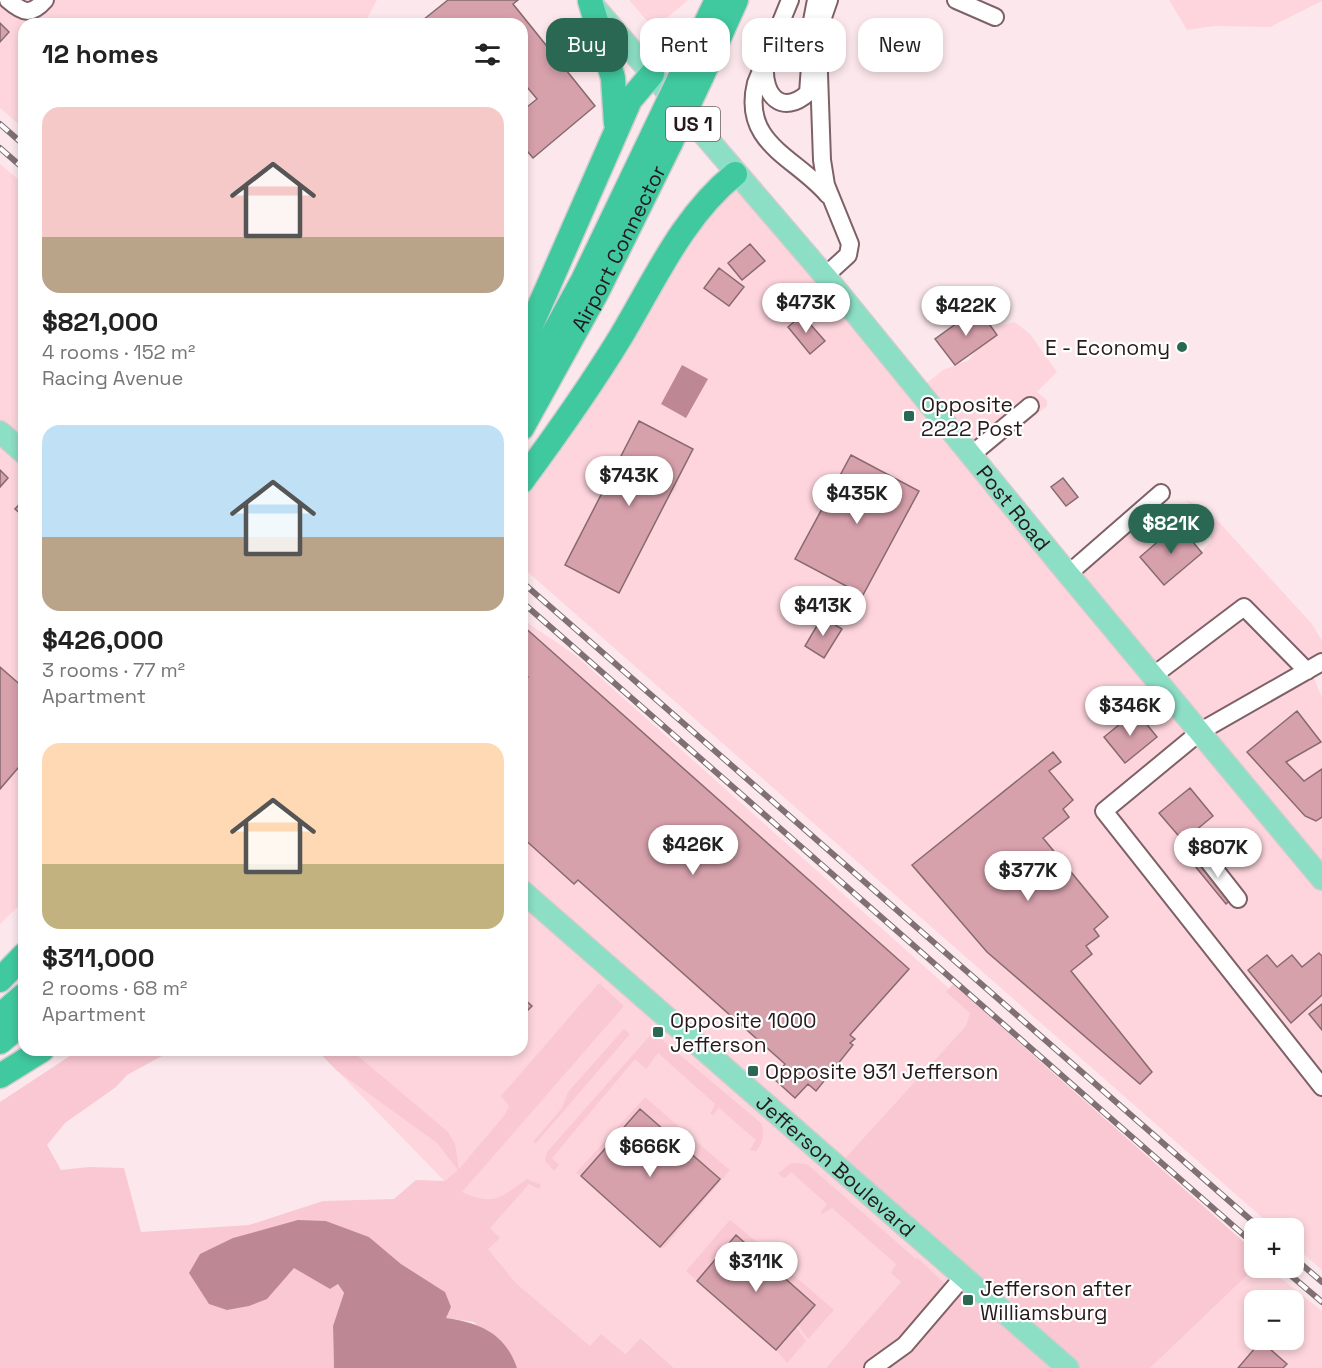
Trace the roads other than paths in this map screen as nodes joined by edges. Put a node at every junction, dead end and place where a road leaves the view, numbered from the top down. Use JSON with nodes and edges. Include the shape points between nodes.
{"nodes":[{"id":1,"x":8,"y":0,"type":"edge"},
{"id":2,"x":45,"y":0,"type":"edge"},
{"id":3,"x":717,"y":0,"type":"edge"},
{"id":4,"x":736,"y":0,"type":"edge"},
{"id":5,"x":743,"y":0,"type":"edge"},
{"id":6,"x":790,"y":0,"type":"edge"},
{"id":7,"x":816,"y":0,"type":"edge"},
{"id":8,"x":829,"y":0,"type":"edge"},
{"id":9,"x":956,"y":0,"type":"edge"},
{"id":10,"x":970,"y":0,"type":"edge"},
{"id":11,"x":988,"y":0,"type":"edge"},
{"id":12,"x":589,"y":1,"type":"edge"},
{"id":13,"x":995,"y":17,"type":"junction"},
{"id":14,"x":711,"y":18,"type":"edge"},
{"id":15,"x":728,"y":18,"type":"edge"},
{"id":16,"x":783,"y":18,"type":"edge"},
{"id":17,"x":813,"y":18,"type":"edge"},
{"id":18,"x":730,"y":20,"type":"edge"},
{"id":19,"x":694,"y":72,"type":"edge"},
{"id":20,"x":762,"y":72,"type":"edge"},
{"id":21,"x":766,"y":72,"type":"edge"},
{"id":22,"x":810,"y":72,"type":"edge"},
{"id":23,"x":652,"y":74,"type":"junction"},
{"id":24,"x":615,"y":132,"type":"junction"},
{"id":25,"x":662,"y":138,"type":"junction"},
{"id":26,"x":735,"y":174,"type":"junction"},
{"id":27,"x":830,"y":198,"type":"junction"},
{"id":28,"x":825,"y":276,"type":"junction"},
{"id":29,"x":528,"y":332,"type":"edge"},
{"id":30,"x":528,"y":380,"type":"edge"},
{"id":31,"x":1030,"y":406,"type":"dead end"},
{"id":32,"x":528,"y":417,"type":"edge"},
{"id":33,"x":0,"y":432,"type":"edge"},
{"id":34,"x":18,"y":448,"type":"edge"},
{"id":35,"x":971,"y":455,"type":"junction"},
{"id":36,"x":528,"y":472,"type":"edge"},
{"id":37,"x":1161,"y":493,"type":"dead end"},
{"id":38,"x":1068,"y":573,"type":"junction"},
{"id":39,"x":1322,"y":662,"type":"edge"},
{"id":40,"x":1307,"y":670,"type":"junction"},
{"id":41,"x":1154,"y":675,"type":"junction"},
{"id":42,"x":1201,"y":731,"type":"junction"},
{"id":43,"x":1201,"y":839,"type":"dead end"},
{"id":44,"x":1322,"y":879,"type":"edge"},
{"id":45,"x":528,"y":896,"type":"edge"},
{"id":46,"x":1238,"y":899,"type":"dead end"},
{"id":47,"x":18,"y":961,"type":"edge"},
{"id":48,"x":0,"y":980,"type":"edge"},
{"id":49,"x":18,"y":1000,"type":"edge"},
{"id":50,"x":0,"y":1016,"type":"edge"},
{"id":51,"x":18,"y":1027,"type":"edge"},
{"id":52,"x":0,"y":1042,"type":"edge"},
{"id":53,"x":32,"y":1056,"type":"edge"},
{"id":54,"x":0,"y":1076,"type":"edge"},
{"id":55,"x":1322,"y":1088,"type":"edge"},
{"id":56,"x":964,"y":1276,"type":"junction"},
{"id":57,"x":873,"y":1368,"type":"edge"},
{"id":58,"x":1068,"y":1368,"type":"edge"}],
"edges":[{"from":1,"to":2,"type":"street","via":[[27,13]]},
{"from":3,"to":14,"type":"highway","name":"Airport Connector"},
{"from":4,"to":15,"type":"highway","name":"Airport Connector"},
{"from":5,"to":18,"type":"highway"},
{"from":6,"to":16,"type":"street"},
{"from":7,"to":17,"type":"street"},
{"from":8,"to":27,"type":"street","via":[[818,45],[822,160]]},
{"from":9,"to":13,"type":"street"},
{"from":10,"to":13,"type":"street"},
{"from":11,"to":13,"type":"street"},
{"from":12,"to":23,"type":"main road","name":"Post Road","number":"US 1"},
{"from":12,"to":24,"type":"highway","via":[[613,78]]},
{"from":19,"to":25,"type":"highway","name":"Airport Connector","bridge":true},
{"from":20,"to":27,"type":"street","via":[[753,96],[759,129],[777,152],[810,176]]},
{"from":21,"to":22,"type":"street","via":[[768,92],[778,102],[789,104],[808,93]]},
{"from":23,"to":24,"type":"highway","via":[[634,92]]},
{"from":23,"to":26,"type":"main road","name":"Post Road","number":"US 1"},
{"from":24,"to":29,"type":"highway"},
{"from":25,"to":30,"type":"highway","name":"Airport Connector"},
{"from":25,"to":32,"type":"highway","name":"Airport Connector","via":[[596,294]]},
{"from":26,"to":28,"type":"main road","name":"Post Road","number":"US 1"},
{"from":26,"to":36,"type":"highway","via":[[708,197],[691,219],[610,354]]},
{"from":27,"to":28,"type":"street","via":[[850,244],[848,255]]},
{"from":28,"to":35,"type":"main road","name":"Post Road","number":"US 1"},
{"from":31,"to":35,"type":"street"},
{"from":33,"to":34,"type":"main road"},
{"from":35,"to":38,"type":"main road","name":"Post Road","number":"US 1"},
{"from":37,"to":38,"type":"street"},
{"from":38,"to":41,"type":"main road","name":"Post Road","number":"US 1"},
{"from":39,"to":40,"type":"street"},
{"from":40,"to":41,"type":"street","via":[[1244,607]]},
{"from":40,"to":42,"type":"street"},
{"from":41,"to":42,"type":"main road","name":"Post Road","number":"US 1"},
{"from":42,"to":44,"type":"main road","name":"Post Road","number":"US 1"},
{"from":42,"to":55,"type":"street","via":[[1104,811]]},
{"from":43,"to":46,"type":"street","via":[[1202,853]]},
{"from":45,"to":56,"type":"main road","name":"Jefferson Boulevard"},
{"from":47,"to":48,"type":"highway"},
{"from":49,"to":50,"type":"highway"},
{"from":51,"to":52,"type":"highway"},
{"from":53,"to":54,"type":"highway"},
{"from":56,"to":57,"type":"street","via":[[905,1345]]},
{"from":56,"to":58,"type":"main road","name":"Jefferson Boulevard"}]}
